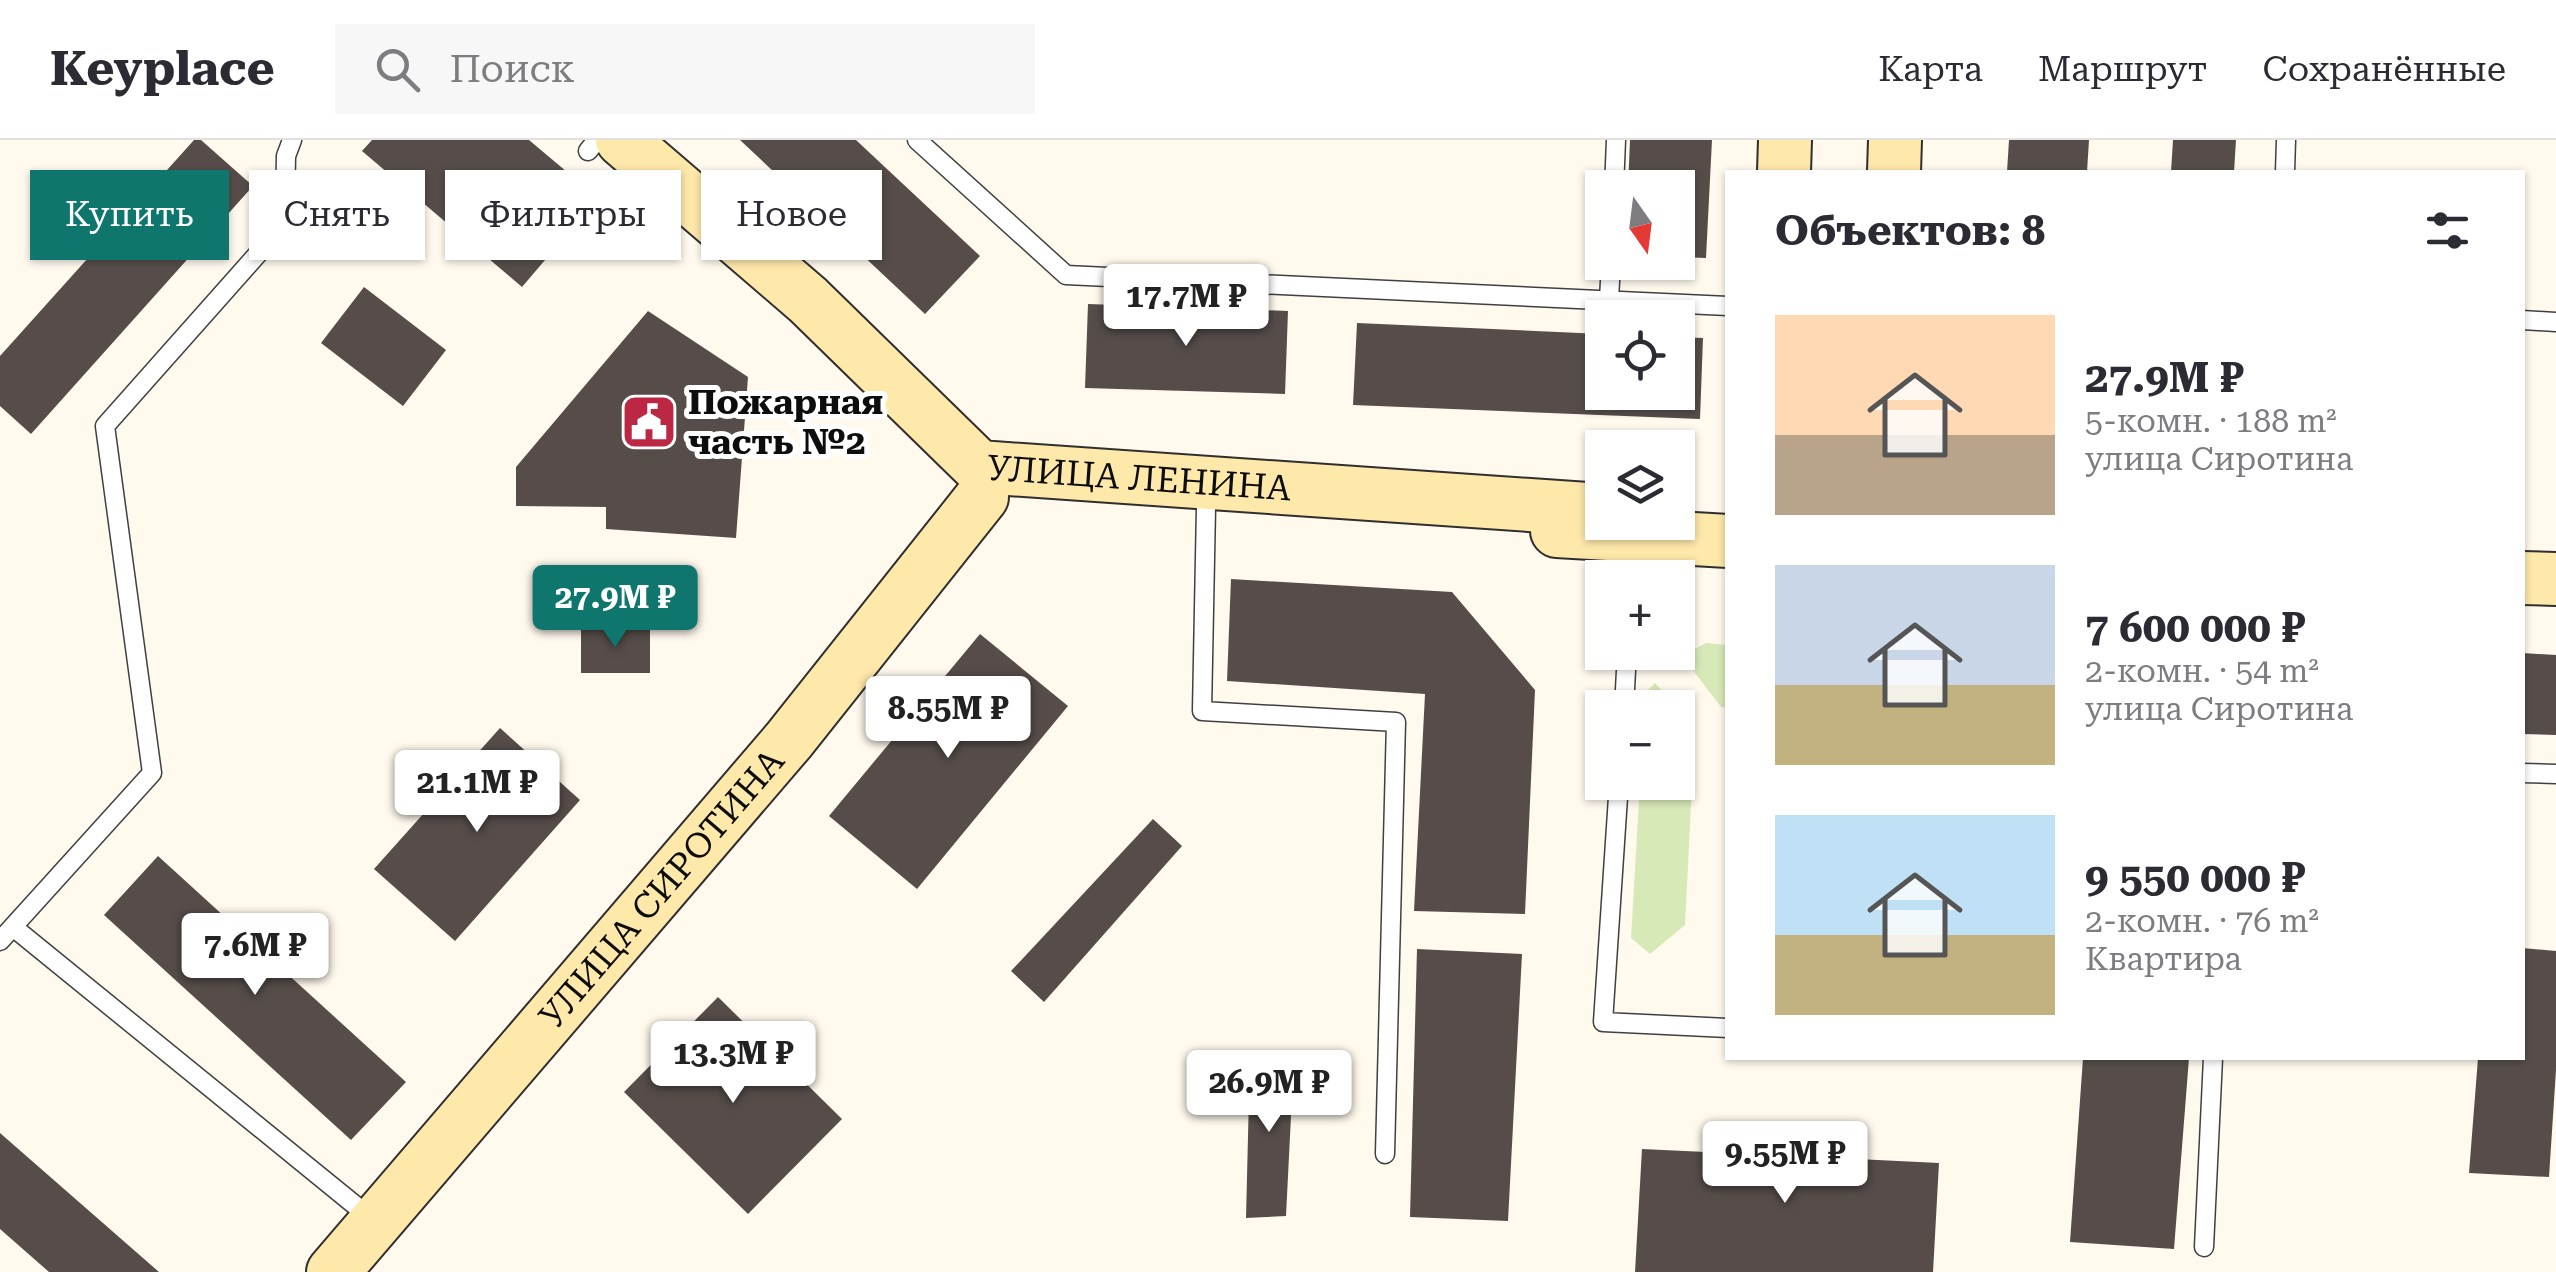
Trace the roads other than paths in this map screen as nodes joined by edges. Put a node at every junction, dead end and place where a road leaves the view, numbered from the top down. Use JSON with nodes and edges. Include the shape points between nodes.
{"nodes":[{"id":1,"x":292,"y":140,"type":"edge"},
{"id":2,"x":917,"y":140,"type":"edge"},
{"id":3,"x":1616,"y":140,"type":"edge"},
{"id":4,"x":1785,"y":140,"type":"edge"},
{"id":5,"x":1895,"y":140,"type":"edge"},
{"id":6,"x":2286,"y":140,"type":"edge"},
{"id":7,"x":603,"y":144,"type":"edge"},
{"id":8,"x":1615,"y":170,"type":"edge"},
{"id":9,"x":1784,"y":170,"type":"edge"},
{"id":10,"x":1894,"y":170,"type":"edge"},
{"id":11,"x":2285,"y":170,"type":"edge"},
{"id":12,"x":1611,"y":280,"type":"edge"},
{"id":13,"x":1610,"y":300,"type":"joint"},
{"id":14,"x":1695,"y":304,"type":"edge"},
{"id":15,"x":1725,"y":306,"type":"edge"},
{"id":16,"x":2525,"y":320,"type":"edge"},
{"id":17,"x":2556,"y":322,"type":"edge"},
{"id":18,"x":981,"y":482,"type":"junction"},
{"id":19,"x":1206,"y":507,"type":"junction"},
{"id":20,"x":1725,"y":517,"type":"edge"},
{"id":21,"x":1695,"y":525,"type":"edge"},
{"id":22,"x":1585,"y":535,"type":"edge"},
{"id":23,"x":1585,"y":536,"type":"edge"},
{"id":24,"x":1636,"y":540,"type":"edge"},
{"id":25,"x":1725,"y":541,"type":"edge"},
{"id":26,"x":2525,"y":547,"type":"edge"},
{"id":27,"x":2556,"y":548,"type":"edge"},
{"id":28,"x":2525,"y":578,"type":"edge"},
{"id":29,"x":2556,"y":579,"type":"edge"},
{"id":30,"x":2525,"y":773,"type":"edge"},
{"id":31,"x":2556,"y":774,"type":"edge"},
{"id":32,"x":1618,"y":800,"type":"edge"},
{"id":33,"x":6,"y":934,"type":"edge"},
{"id":34,"x":1725,"y":1028,"type":"edge"},
{"id":35,"x":2213,"y":1060,"type":"edge"},
{"id":36,"x":1385,"y":1154,"type":"dead end"},
{"id":37,"x":376,"y":1222,"type":"junction"},
{"id":38,"x":2204,"y":1247,"type":"dead end"},
{"id":39,"x":333,"y":1272,"type":"edge"}],
"edges":[{"from":1,"to":33,"type":"lane","via":[[285,210],[270,239],[105,426],[152,774]]},
{"from":2,"to":13,"type":"lane","via":[[1066,274]]},
{"from":3,"to":8,"type":"lane"},
{"from":4,"to":9,"type":"main road"},
{"from":5,"to":10,"type":"main road"},
{"from":6,"to":11,"type":"lane"},
{"from":7,"to":18,"type":"main road","name":"УЛИЦА ЛЕНИНА","via":[[808,300]]},
{"from":12,"to":13,"type":"lane"},
{"from":14,"to":15,"type":"lane"},
{"from":16,"to":17,"type":"lane"},
{"from":18,"to":19,"type":"main road"},
{"from":18,"to":22,"type":"main road","name":"УЛИЦА ЛЕНИНА"},
{"from":18,"to":37,"type":"main road","name":"УЛИЦА СИРОТИНА","via":[[789,740]]},
{"from":19,"to":23,"type":"main road"},
{"from":19,"to":36,"type":"lane","via":[[1202,711],[1396,722]]},
{"from":20,"to":21,"type":"main road","name":"УЛИЦА ЛЕНИНА"},
{"from":24,"to":25,"type":"main road"},
{"from":26,"to":27,"type":"main road"},
{"from":28,"to":29,"type":"main road"},
{"from":30,"to":31,"type":"lane"},
{"from":32,"to":34,"type":"lane","via":[[1603,1022]]},
{"from":33,"to":37,"type":"lane"},
{"from":35,"to":38,"type":"lane"},
{"from":37,"to":39,"type":"main road","name":"УЛИЦА СИРОТИНА"}]}
